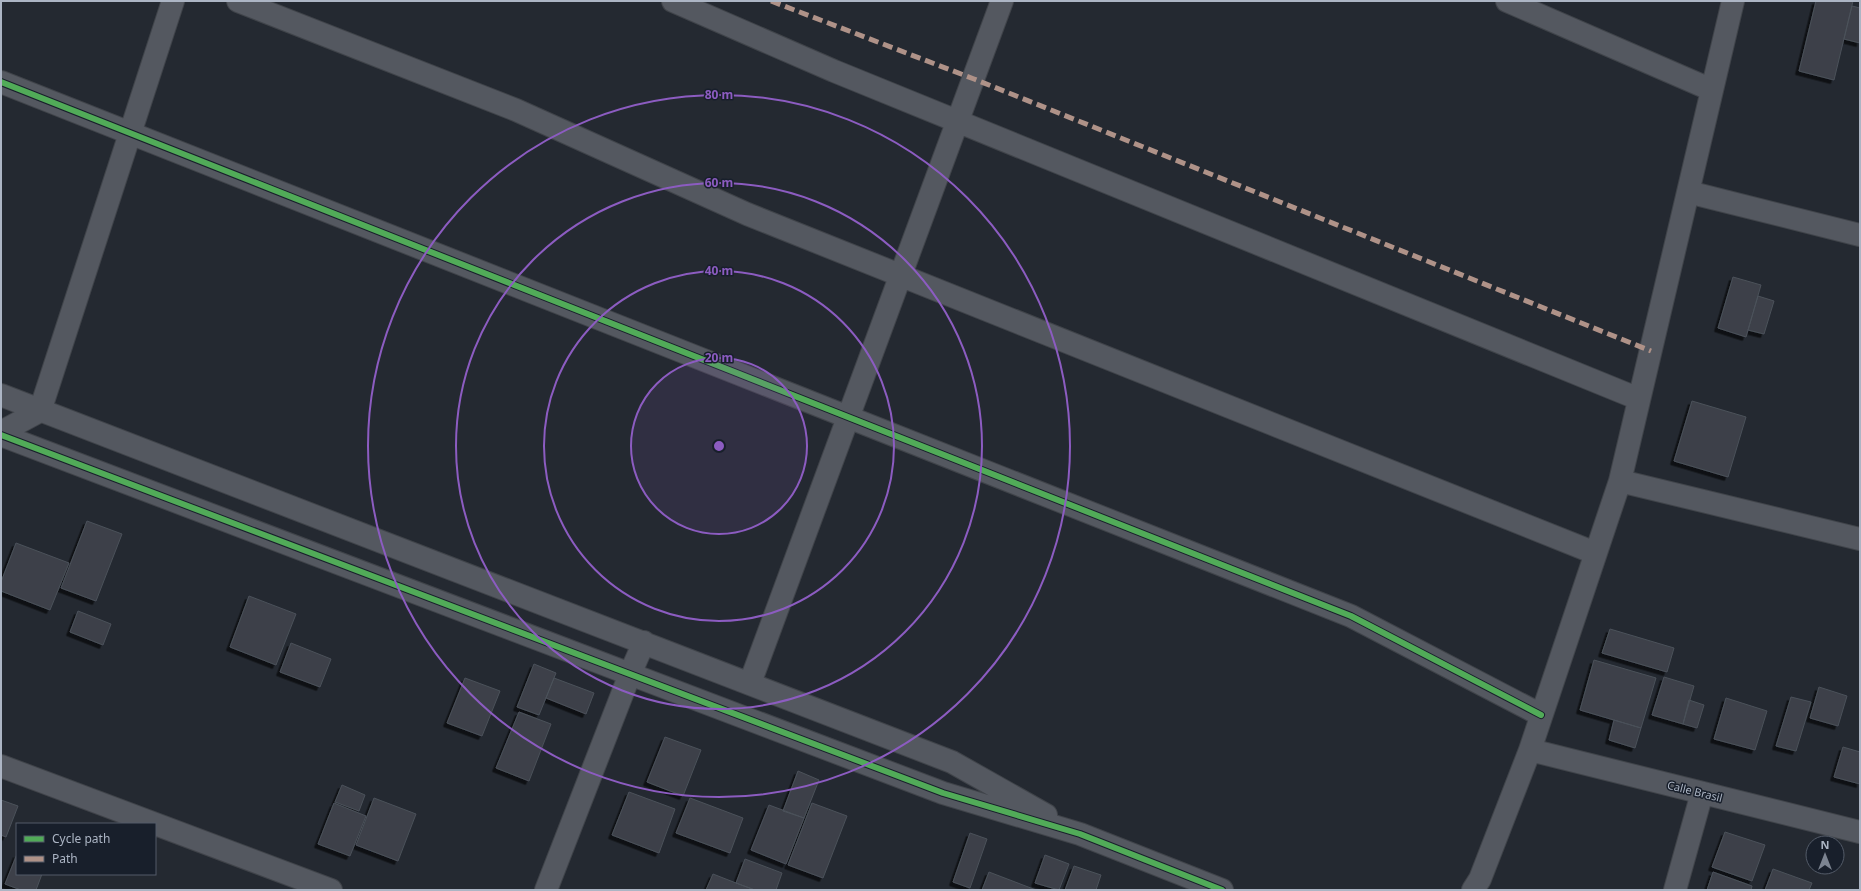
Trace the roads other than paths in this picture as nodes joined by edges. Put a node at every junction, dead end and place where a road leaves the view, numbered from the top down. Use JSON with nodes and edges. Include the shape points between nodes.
{"nodes":[{"id":1,"x":173,"y":1,"type":"edge"},
{"id":2,"x":238,"y":1,"type":"edge"},
{"id":3,"x":673,"y":1,"type":"edge"},
{"id":4,"x":1002,"y":1,"type":"edge"},
{"id":5,"x":1507,"y":1,"type":"edge"},
{"id":6,"x":1733,"y":1,"type":"edge"},
{"id":7,"x":1,"y":82,"type":"edge"},
{"id":8,"x":1712,"y":90,"type":"junction"},
{"id":9,"x":958,"y":121,"type":"junction"},
{"id":10,"x":130,"y":133,"type":"junction"},
{"id":11,"x":1688,"y":192,"type":"junction"},
{"id":12,"x":1860,"y":235,"type":"edge"},
{"id":13,"x":901,"y":276,"type":"junction"},
{"id":14,"x":1,"y":395,"type":"edge"},
{"id":15,"x":1639,"y":399,"type":"junction"},
{"id":16,"x":40,"y":410,"type":"junction"},
{"id":17,"x":848,"y":417,"type":"junction"},
{"id":18,"x":1,"y":432,"type":"edge"},
{"id":19,"x":1,"y":435,"type":"edge"},
{"id":20,"x":1620,"y":481,"type":"junction"},
{"id":21,"x":1860,"y":539,"type":"edge"},
{"id":22,"x":1595,"y":553,"type":"junction"},
{"id":23,"x":644,"y":642,"type":"junction"},
{"id":24,"x":630,"y":674,"type":"junction"},
{"id":25,"x":750,"y":683,"type":"junction"},
{"id":26,"x":1541,"y":714,"type":"junction"},
{"id":27,"x":1530,"y":750,"type":"junction"},
{"id":28,"x":1,"y":766,"type":"edge"},
{"id":29,"x":1702,"y":793,"type":"junction"},
{"id":30,"x":153,"y":823,"type":"edge"},
{"id":31,"x":156,"y":824,"type":"edge"},
{"id":32,"x":1860,"y":832,"type":"edge"},
{"id":33,"x":1080,"y":834,"type":"junction"},
{"id":34,"x":331,"y":890,"type":"edge"},
{"id":35,"x":546,"y":890,"type":"edge"},
{"id":36,"x":1222,"y":890,"type":"edge"},
{"id":37,"x":1473,"y":890,"type":"edge"},
{"id":38,"x":1675,"y":890,"type":"edge"}],
"edges":[{"from":1,"to":10,"type":"street"},
{"from":2,"to":13,"type":"street","via":[[516,110],[747,214]]},
{"from":3,"to":9,"type":"street","via":[[834,71]]},
{"from":4,"to":9,"type":"street"},
{"from":5,"to":8,"type":"street"},
{"from":6,"to":8,"type":"street"},
{"from":7,"to":10,"type":"street"},
{"from":8,"to":11,"type":"street"},
{"from":9,"to":13,"type":"street"},
{"from":9,"to":15,"type":"street"},
{"from":10,"to":16,"type":"street"},
{"from":10,"to":17,"type":"street"},
{"from":11,"to":12,"type":"street"},
{"from":11,"to":15,"type":"street"},
{"from":13,"to":17,"type":"street"},
{"from":13,"to":22,"type":"street"},
{"from":14,"to":16,"type":"street"},
{"from":15,"to":20,"type":"street"},
{"from":16,"to":18,"type":"street"},
{"from":16,"to":23,"type":"street"},
{"from":17,"to":25,"type":"street"},
{"from":17,"to":26,"type":"street","via":[[1351,616]]},
{"from":19,"to":24,"type":"street"},
{"from":20,"to":21,"type":"street"},
{"from":20,"to":22,"type":"street"},
{"from":22,"to":26,"type":"street"},
{"from":23,"to":24,"type":"street"},
{"from":23,"to":25,"type":"street"},
{"from":24,"to":33,"type":"street","via":[[943,793]]},
{"from":24,"to":35,"type":"street"},
{"from":25,"to":33,"type":"street","via":[[952,762]]},
{"from":26,"to":27,"type":"street"},
{"from":27,"to":29,"type":"street","name":"Calle Brasil"},
{"from":27,"to":37,"type":"street","via":[[1480,879]]},
{"from":28,"to":30,"type":"street"},
{"from":29,"to":32,"type":"street","name":"Calle Brasil"},
{"from":29,"to":38,"type":"street"},
{"from":31,"to":34,"type":"street"},
{"from":33,"to":36,"type":"street"}]}
